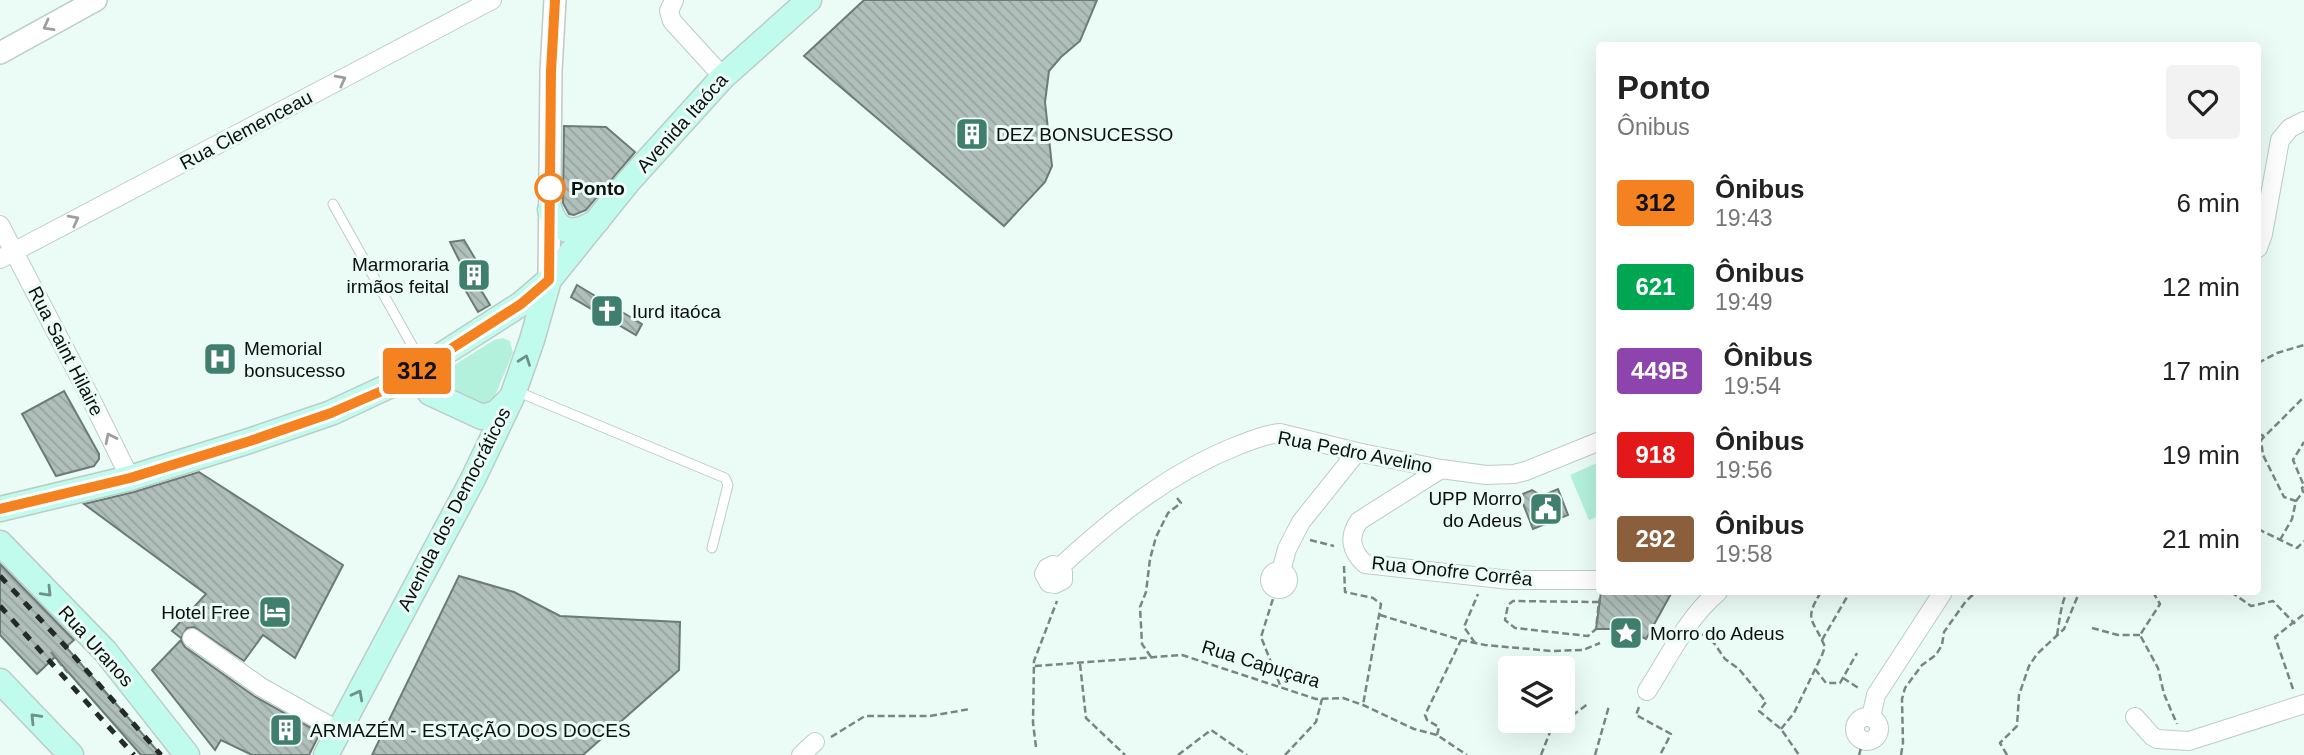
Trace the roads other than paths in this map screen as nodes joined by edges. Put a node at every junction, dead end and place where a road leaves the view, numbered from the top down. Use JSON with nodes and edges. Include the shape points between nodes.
{"nodes":[{"id":1,"x":96,"y":0,"type":"edge"},
{"id":2,"x":492,"y":0,"type":"edge"},
{"id":3,"x":555,"y":0,"type":"edge"},
{"id":4,"x":674,"y":0,"type":"edge"},
{"id":5,"x":808,"y":0,"type":"edge"},
{"id":6,"x":0,"y":53,"type":"edge"},
{"id":7,"x":723,"y":77,"type":"junction"},
{"id":8,"x":2304,"y":121,"type":"edge"},
{"id":9,"x":333,"y":204,"type":"dead end"},
{"id":10,"x":550,"y":210,"type":"junction"},
{"id":11,"x":597,"y":222,"type":"junction"},
{"id":12,"x":0,"y":225,"type":"edge"},
{"id":13,"x":2261,"y":240,"type":"edge"},
{"id":14,"x":7,"y":255,"type":"edge"},
{"id":15,"x":549,"y":280,"type":"junction"},
{"id":16,"x":424,"y":366,"type":"junction"},
{"id":17,"x":513,"y":394,"type":"junction"},
{"id":18,"x":1596,"y":443,"type":"edge"},
{"id":19,"x":1357,"y":452,"type":"junction"},
{"id":20,"x":1441,"y":468,"type":"junction"},
{"id":21,"x":130,"y":478,"type":"junction"},
{"id":22,"x":0,"y":509,"type":"edge"},
{"id":23,"x":0,"y":543,"type":"edge"},
{"id":24,"x":712,"y":548,"type":"dead end"},
{"id":25,"x":1060,"y":574,"type":"road end"},
{"id":26,"x":1596,"y":580,"type":"edge"},
{"id":27,"x":1276,"y":589,"type":"road end"},
{"id":28,"x":1715,"y":595,"type":"edge"},
{"id":29,"x":1941,"y":595,"type":"edge"},
{"id":30,"x":192,"y":638,"type":"dead end"},
{"id":31,"x":0,"y":681,"type":"edge"},
{"id":32,"x":1647,"y":691,"type":"road end"},
{"id":33,"x":2302,"y":705,"type":"edge"},
{"id":34,"x":2135,"y":717,"type":"dead end"},
{"id":35,"x":339,"y":731,"type":"junction"},
{"id":36,"x":815,"y":742,"type":"road end"},
{"id":37,"x":1861,"y":748,"type":"edge"},
{"id":38,"x":71,"y":755,"type":"edge"},
{"id":39,"x":187,"y":755,"type":"edge"},
{"id":40,"x":326,"y":755,"type":"edge"},
{"id":41,"x":801,"y":755,"type":"edge"}],
"edges":[{"from":1,"to":6,"type":"street","one_way":true},
{"from":14,"to":2,"type":"street","name":"Rua Clemenceau","one_way":true},
{"from":3,"to":10,"type":"street","name":"Avenida dos Democráticos"},
{"from":4,"to":7,"type":"street","via":[[671,20]]},
{"from":5,"to":7,"type":"main road","name":"Avenida Itaóca"},
{"from":7,"to":11,"type":"main road","name":"Avenida Itaóca"},
{"from":8,"to":13,"type":"street","via":[[2280,140]]},
{"from":9,"to":16,"type":"lane"},
{"from":10,"to":11,"type":"main road","via":[[555,222],[565,229],[582,230]]},
{"from":10,"to":15,"type":"street","name":"Avenida dos Democráticos"},
{"from":11,"to":15,"type":"main road","name":"Avenida Itaóca"},
{"from":12,"to":14,"type":"street","name":"Rua Saint Hilaire"},
{"from":21,"to":14,"type":"street","name":"Rua Saint Hilaire","one_way":true,"via":[[91,399]]},
{"from":15,"to":16,"type":"main road","name":"Avenida Itaóca","via":[[521,304]]},
{"from":17,"to":15,"type":"main road","name":"Avenida dos Democráticos","one_way":true},
{"from":16,"to":17,"type":"main road","via":[[430,393],[482,417],[496,412]]},
{"from":16,"to":21,"type":"main road","name":"Avenida Itaóca","via":[[384,390],[327,414]]},
{"from":17,"to":24,"type":"lane","via":[[724,478],[728,485]]},
{"from":35,"to":17,"type":"main road","name":"Avenida dos Democráticos","one_way":true,"via":[[474,479]]},
{"from":18,"to":20,"type":"street","name":"Rua Pedro Avelino","via":[[1514,474]]},
{"from":19,"to":20,"type":"street","name":"Rua Pedro Avelino"},
{"from":19,"to":25,"type":"street","name":"Rua Pedro Avelino","via":[[1280,433],[1222,452],[1118,515]]},
{"from":19,"to":27,"type":"street","via":[[1292,536],[1281,571],[1288,583]]},
{"from":20,"to":26,"type":"street","name":"Rua Onofre Corrêa","via":[[1365,515],[1354,528],[1352,544],[1365,564],[1510,580]]},
{"from":21,"to":22,"type":"main road","name":"Avenida Itaóca"},
{"from":23,"to":39,"type":"main road","name":"Rua Uranos","one_way":true,"via":[[105,652]]},
{"from":28,"to":32,"type":"street","via":[[1688,625]]},
{"from":29,"to":37,"type":"street","via":[[1873,708],[1879,733]]},
{"from":30,"to":35,"type":"street","via":[[261,687]]},
{"from":38,"to":31,"type":"main road","one_way":true},
{"from":33,"to":34,"type":"street","via":[[2189,741],[2157,739]]},
{"from":35,"to":40,"type":"main road","name":"Avenida dos Democráticos"},
{"from":36,"to":41,"type":"street"}]}
